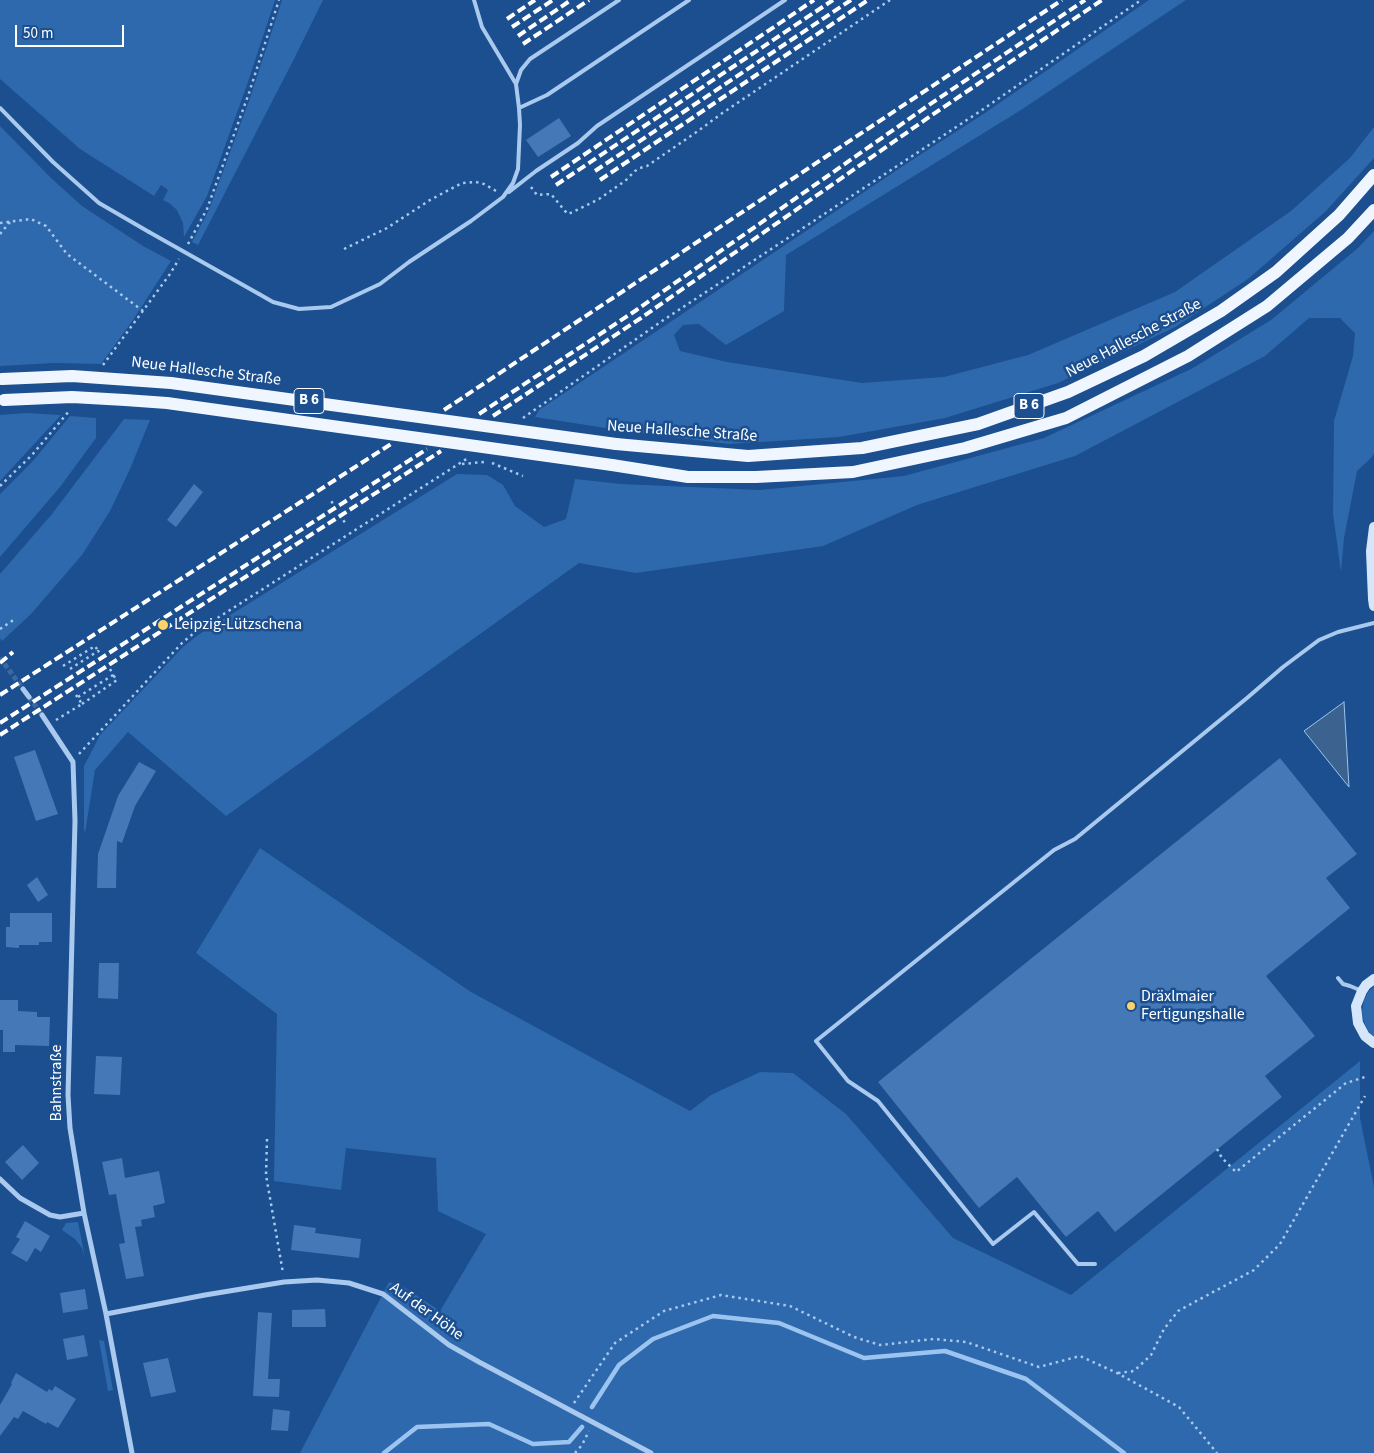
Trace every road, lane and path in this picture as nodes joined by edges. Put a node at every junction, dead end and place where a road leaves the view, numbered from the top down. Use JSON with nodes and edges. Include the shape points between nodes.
{"nodes":[{"id":1,"x":279,"y":0,"type":"edge"},
{"id":2,"x":474,"y":0,"type":"edge"},
{"id":3,"x":619,"y":0,"type":"edge"},
{"id":4,"x":689,"y":0,"type":"edge"},
{"id":5,"x":785,"y":0,"type":"edge"},
{"id":6,"x":890,"y":0,"type":"edge"},
{"id":7,"x":1141,"y":0,"type":"edge"},
{"id":8,"x":516,"y":84,"type":"junction"},
{"id":9,"x":0,"y":108,"type":"edge"},
{"id":10,"x":519,"y":108,"type":"junction"},
{"id":11,"x":1374,"y":175,"type":"edge"},
{"id":12,"x":525,"y":179,"type":"junction"},
{"id":13,"x":503,"y":197,"type":"junction"},
{"id":14,"x":1374,"y":210,"type":"edge"},
{"id":15,"x":11,"y":221,"type":"junction"},
{"id":16,"x":0,"y":223,"type":"edge"},
{"id":17,"x":0,"y":234,"type":"edge"},
{"id":18,"x":344,"y":249,"type":"dead end"},
{"id":19,"x":184,"y":250,"type":"dead end"},
{"id":20,"x":180,"y":258,"type":"dead end"},
{"id":21,"x":143,"y":311,"type":"junction"},
{"id":22,"x":101,"y":368,"type":"dead end"},
{"id":23,"x":1,"y":380,"type":"edge"},
{"id":24,"x":2,"y":401,"type":"edge"},
{"id":25,"x":72,"y":407,"type":"dead end"},
{"id":26,"x":521,"y":419,"type":"dead end"},
{"id":27,"x":473,"y":455,"type":"dead end"},
{"id":28,"x":461,"y":464,"type":"junction"},
{"id":29,"x":523,"y":476,"type":"dead end"},
{"id":30,"x":0,"y":486,"type":"edge"},
{"id":31,"x":1374,"y":527,"type":"edge"},
{"id":32,"x":1373,"y":602,"type":"edge"},
{"id":33,"x":15,"y":619,"type":"dead end"},
{"id":34,"x":1374,"y":623,"type":"edge"},
{"id":35,"x":0,"y":629,"type":"edge"},
{"id":36,"x":98,"y":651,"type":"junction"},
{"id":37,"x":101,"y":654,"type":"dead end"},
{"id":38,"x":63,"y":666,"type":"dead end"},
{"id":39,"x":110,"y":669,"type":"dead end"},
{"id":40,"x":70,"y":670,"type":"dead end"},
{"id":41,"x":113,"y":675,"type":"junction"},
{"id":42,"x":23,"y":689,"type":"tunnel mouth"},
{"id":43,"x":29,"y":697,"type":"tunnel mouth"},
{"id":44,"x":82,"y":704,"type":"junction"},
{"id":45,"x":42,"y":715,"type":"tunnel mouth"},
{"id":46,"x":48,"y":725,"type":"junction"},
{"id":47,"x":73,"y":762,"type":"junction"},
{"id":48,"x":1338,"y":978,"type":"dead end"},
{"id":49,"x":1374,"y":979,"type":"edge"},
{"id":50,"x":1362,"y":991,"type":"junction"},
{"id":51,"x":1374,"y":1044,"type":"edge"},
{"id":52,"x":1364,"y":1077,"type":"dead end"},
{"id":53,"x":1365,"y":1096,"type":"dead end"},
{"id":54,"x":267,"y":1139,"type":"dead end"},
{"id":55,"x":1217,"y":1150,"type":"dead end"},
{"id":56,"x":0,"y":1179,"type":"edge"},
{"id":57,"x":84,"y":1213,"type":"junction"},
{"id":58,"x":1095,"y":1264,"type":"dead end"},
{"id":59,"x":284,"y":1282,"type":"junction"},
{"id":60,"x":106,"y":1314,"type":"junction"},
{"id":61,"x":1117,"y":1373,"type":"junction"},
{"id":62,"x":570,"y":1411,"type":"junction"},
{"id":63,"x":593,"y":1423,"type":"junction"},
{"id":64,"x":132,"y":1453,"type":"edge"},
{"id":65,"x":575,"y":1453,"type":"edge"},
{"id":66,"x":651,"y":1453,"type":"edge"},
{"id":67,"x":1217,"y":1453,"type":"edge"}],
"edges":[{"from":1,"to":19,"type":"path","via":[[207,209]]},
{"from":2,"to":8,"type":"lane","via":[[482,28]]},
{"from":3,"to":8,"type":"lane","via":[[530,60],[521,70]]},
{"from":4,"to":10,"type":"lane","via":[[547,95]]},
{"from":5,"to":12,"type":"lane","via":[[597,126]]},
{"from":6,"to":12,"type":"path","via":[[648,166],[634,171],[625,181],[573,212],[568,214],[551,194],[537,195]]},
{"from":7,"to":26,"type":"path"},
{"from":8,"to":10,"type":"lane"},
{"from":9,"to":13,"type":"lane","bridge":true,"via":[[99,203],[273,302],[299,308],[331,308],[380,284]]},
{"from":10,"to":13,"type":"lane","via":[[518,169]]},
{"from":11,"to":23,"type":"main road","name":"Neue Hallesche Straße","number":"B 6","bridge":true,"via":[[1339,215],[1276,272],[1221,311],[1144,356],[1068,392],[978,424],[862,448],[748,456],[616,444],[171,383],[72,376]]},
{"from":12,"to":13,"type":"lane"},
{"from":13,"to":18,"type":"path","via":[[484,184],[462,183],[387,228]]},
{"from":14,"to":24,"type":"main road","number":"B 6","bridge":true,"via":[[1348,238],[1268,306],[1188,356],[1066,418],[965,448],[853,472],[688,477],[167,403],[72,398]]},
{"from":15,"to":16,"type":"path"},
{"from":15,"to":17,"type":"path"},
{"from":15,"to":21,"type":"path","via":[[31,219],[46,226],[67,254]]},
{"from":20,"to":21,"type":"path"},
{"from":21,"to":22,"type":"path"},
{"from":25,"to":30,"type":"path","via":[[32,455]]},
{"from":27,"to":28,"type":"path"},
{"from":28,"to":29,"type":"path","via":[[490,462]]},
{"from":28,"to":47,"type":"path","via":[[194,633]]},
{"from":31,"to":32,"type":"street","via":[[1371,551]]},
{"from":33,"to":35,"type":"path"},
{"from":34,"to":58,"type":"lane","via":[[1319,640],[1075,839],[1054,850],[816,1041],[848,1081],[878,1101],[993,1244],[1034,1212],[1078,1264]]},
{"from":36,"to":37,"type":"path"},
{"from":36,"to":38,"type":"path","via":[[95,646]]},
{"from":36,"to":40,"type":"path"},
{"from":39,"to":41,"type":"path"},
{"from":41,"to":44,"type":"path","via":[[117,680]]},
{"from":41,"to":44,"type":"path","via":[[77,697]]},
{"from":42,"to":43,"type":"street"},
{"from":44,"to":46,"type":"path"},
{"from":45,"to":46,"type":"street"},
{"from":46,"to":47,"type":"street"},
{"from":47,"to":57,"type":"street","name":"Bahnstraße","via":[[75,830],[68,1095]]},
{"from":48,"to":50,"type":"lane","via":[[1343,984]]},
{"from":49,"to":50,"type":"street"},
{"from":50,"to":51,"type":"street","via":[[1356,1006],[1358,1023]]},
{"from":52,"to":55,"type":"path","via":[[1346,1083],[1236,1172]]},
{"from":53,"to":61,"type":"path","via":[[1280,1244],[1254,1270],[1178,1311],[1164,1329],[1151,1355],[1134,1371]]},
{"from":54,"to":59,"type":"path","via":[[266,1176]]},
{"from":56,"to":57,"type":"street","via":[[20,1198],[50,1215],[60,1218]]},
{"from":57,"to":60,"type":"street","name":"Bahnstraße"},
{"from":59,"to":60,"type":"street","name":"Auf der Höhe"},
{"from":59,"to":62,"type":"street","name":"Auf der Höhe","via":[[317,1280],[349,1283],[383,1294],[450,1345]]},
{"from":60,"to":64,"type":"street","name":"Bahnstraße"},
{"from":61,"to":62,"type":"path","via":[[1080,1356],[1039,1367],[966,1342],[934,1339],[880,1345],[854,1337],[790,1306],[721,1295],[664,1311],[615,1343]]},
{"from":61,"to":67,"type":"path","via":[[1178,1407]]},
{"from":62,"to":63,"type":"street","name":"Auf der Höhe"},
{"from":63,"to":65,"type":"path"},
{"from":63,"to":66,"type":"street","name":"Auf der Höhe"}]}
